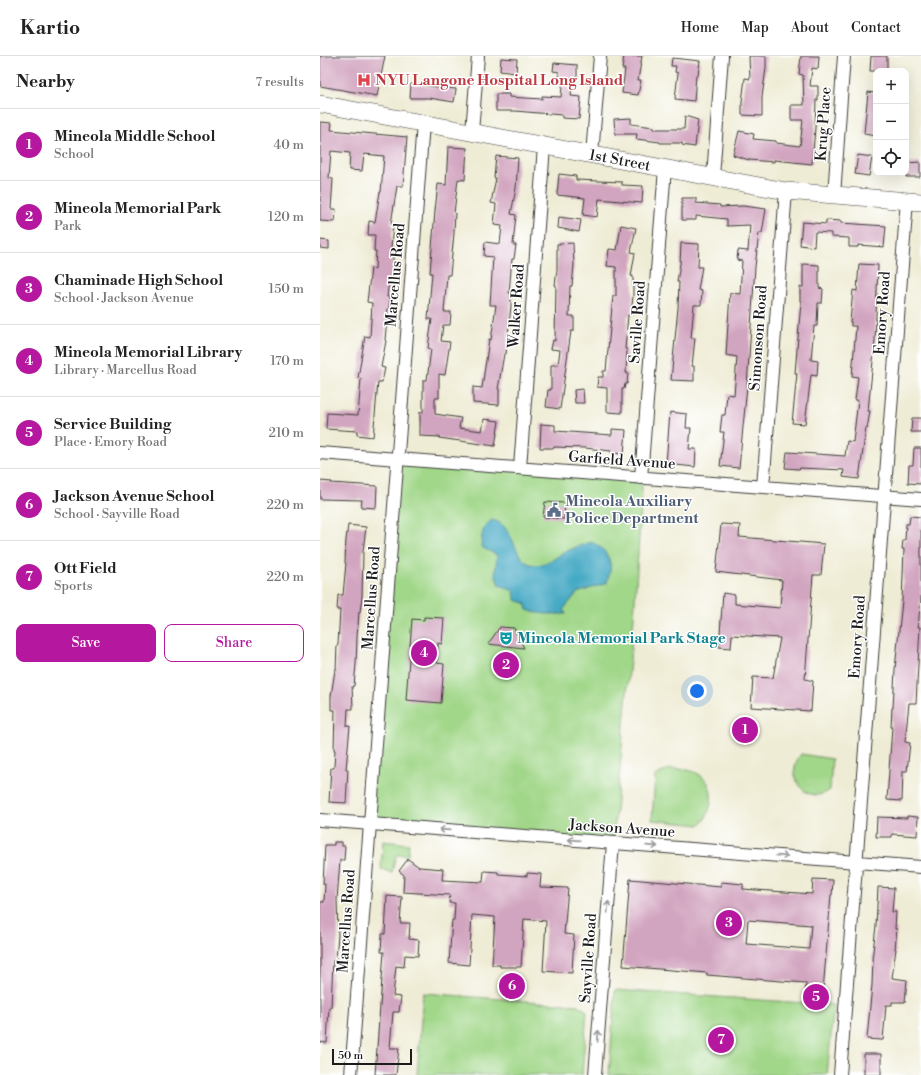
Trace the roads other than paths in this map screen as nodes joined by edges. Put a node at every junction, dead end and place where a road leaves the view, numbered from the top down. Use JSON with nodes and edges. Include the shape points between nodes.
{"nodes":[{"id":1,"x":478,"y":56,"type":"edge"},
{"id":2,"x":600,"y":56,"type":"edge"},
{"id":3,"x":722,"y":56,"type":"edge"},
{"id":4,"x":844,"y":56,"type":"edge"},
{"id":5,"x":320,"y":104,"type":"edge"},
{"id":6,"x":423,"y":123,"type":"junction"},
{"id":7,"x":472,"y":132,"type":"junction"},
{"id":8,"x":544,"y":146,"type":"junction"},
{"id":9,"x":592,"y":155,"type":"junction"},
{"id":10,"x":664,"y":168,"type":"junction"},
{"id":11,"x":713,"y":178,"type":"junction"},
{"id":12,"x":786,"y":191,"type":"junction"},
{"id":13,"x":834,"y":195,"type":"junction"},
{"id":14,"x":914,"y":201,"type":"edge"},
{"id":15,"x":320,"y":453,"type":"edge"},
{"id":16,"x":398,"y":459,"type":"junction"},
{"id":17,"x":520,"y":468,"type":"junction"},
{"id":18,"x":641,"y":478,"type":"junction"},
{"id":19,"x":763,"y":487,"type":"junction"},
{"id":20,"x":884,"y":496,"type":"junction"},
{"id":21,"x":921,"y":499,"type":"edge"},
{"id":22,"x":320,"y":820,"type":"edge"},
{"id":23,"x":369,"y":824,"type":"junction"},
{"id":24,"x":613,"y":843,"type":"junction"},
{"id":25,"x":856,"y":862,"type":"junction"},
{"id":26,"x":921,"y":867,"type":"edge"},
{"id":27,"x":351,"y":1075,"type":"edge"},
{"id":28,"x":595,"y":1075,"type":"edge"},
{"id":29,"x":840,"y":1075,"type":"edge"}],
"edges":[{"from":1,"to":7,"type":"street"},
{"from":2,"to":9,"type":"street"},
{"from":3,"to":11,"type":"street"},
{"from":4,"to":13,"type":"street","name":"Krug Place"},
{"from":5,"to":6,"type":"street","name":"1st Street"},
{"from":6,"to":7,"type":"street","name":"1st Street"},
{"from":6,"to":16,"type":"street","name":"Marcellus Road"},
{"from":7,"to":8,"type":"street","name":"1st Street"},
{"from":8,"to":9,"type":"street","name":"1st Street"},
{"from":8,"to":17,"type":"street","name":"Walker Road"},
{"from":9,"to":10,"type":"street","name":"1st Street"},
{"from":10,"to":11,"type":"street","name":"1st Street"},
{"from":10,"to":18,"type":"street","name":"Saville Road"},
{"from":11,"to":12,"type":"street","name":"1st Street"},
{"from":12,"to":13,"type":"street","name":"1st Street"},
{"from":12,"to":19,"type":"street","name":"Simonson Road"},
{"from":13,"to":14,"type":"street","name":"1st Street"},
{"from":14,"to":20,"type":"street","name":"Emory Road"},
{"from":15,"to":16,"type":"street","name":"Garfield Avenue"},
{"from":16,"to":17,"type":"street","name":"Garfield Avenue"},
{"from":16,"to":23,"type":"street","name":"Marcellus Road"},
{"from":17,"to":18,"type":"street","name":"Garfield Avenue"},
{"from":18,"to":19,"type":"street","name":"Garfield Avenue"},
{"from":19,"to":20,"type":"street","name":"Garfield Avenue"},
{"from":20,"to":21,"type":"street","name":"Garfield Avenue"},
{"from":20,"to":25,"type":"street","name":"Emory Road"},
{"from":22,"to":23,"type":"street","name":"Jackson Avenue"},
{"from":24,"to":23,"type":"street","name":"Jackson Avenue","one_way":true},
{"from":23,"to":27,"type":"street","name":"Marcellus Road"},
{"from":24,"to":25,"type":"street","name":"Jackson Avenue","one_way":true},
{"from":28,"to":24,"type":"street","name":"Sayville Road","one_way":true},
{"from":25,"to":26,"type":"street","name":"Jackson Avenue"},
{"from":25,"to":29,"type":"street","name":"Emory Road"}]}
